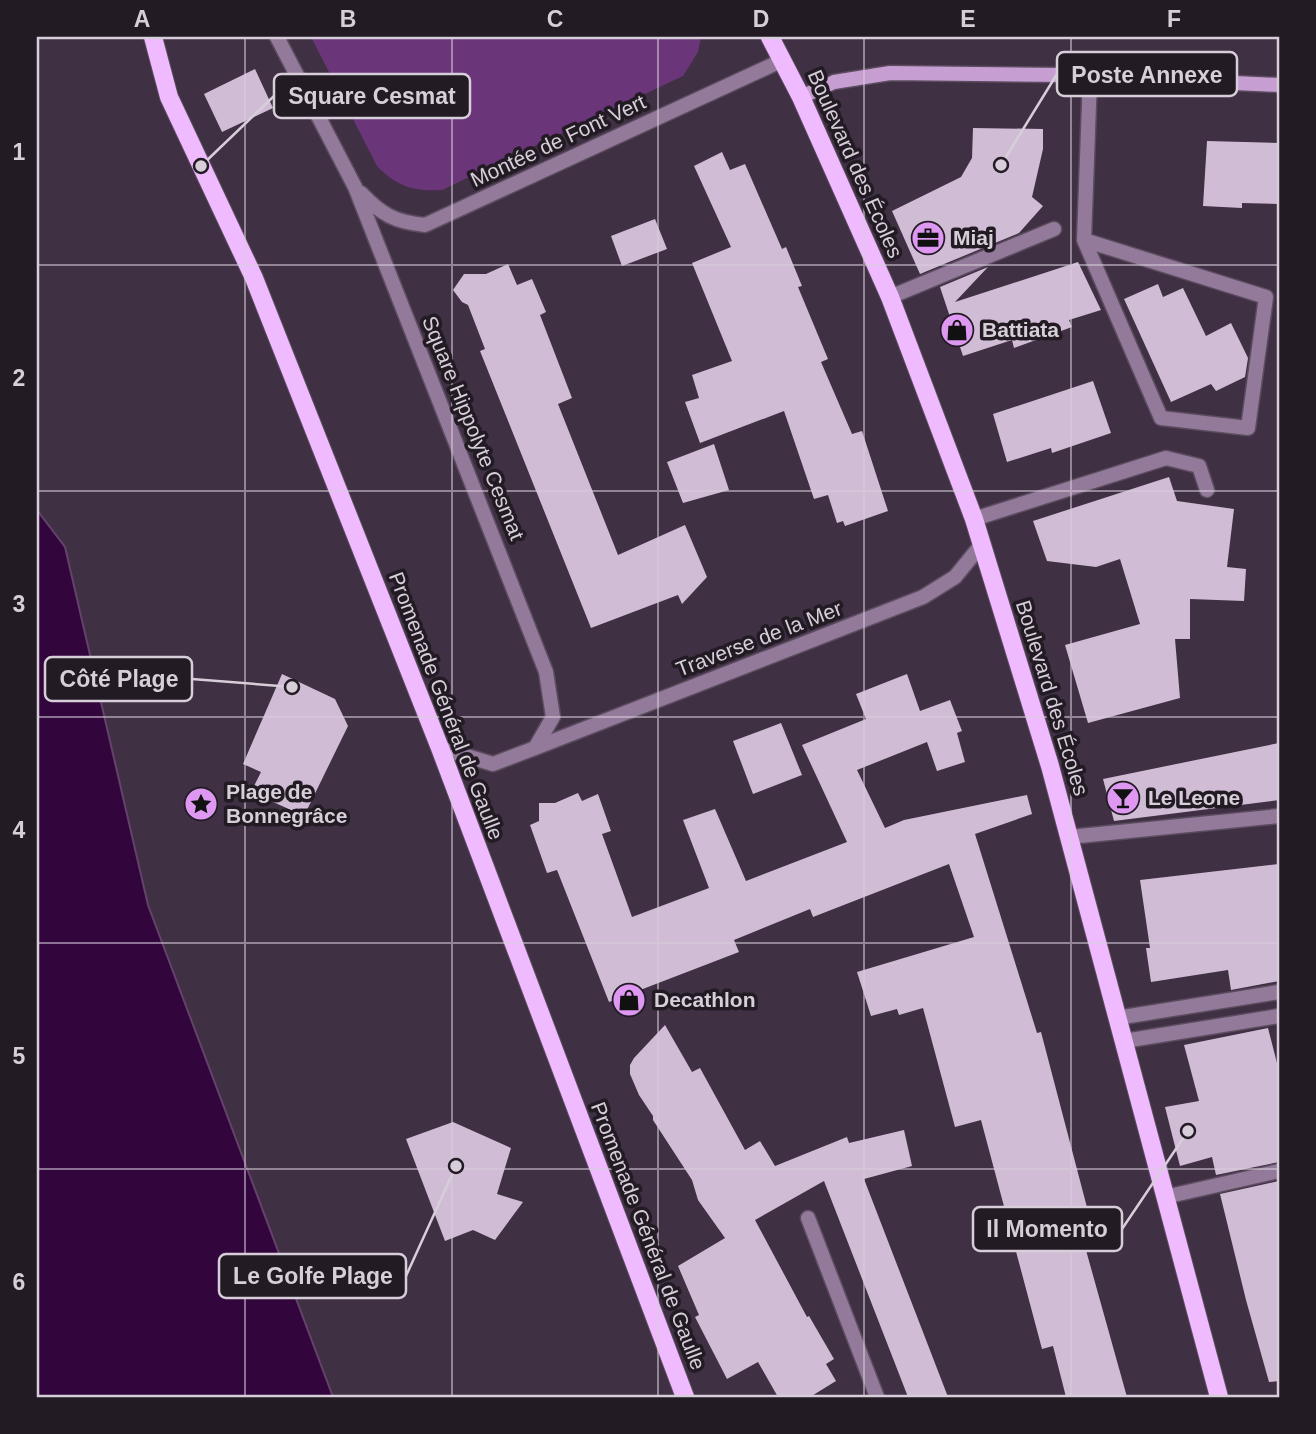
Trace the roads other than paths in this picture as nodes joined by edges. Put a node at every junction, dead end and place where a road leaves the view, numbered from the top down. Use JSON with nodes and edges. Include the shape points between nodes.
{"nodes":[{"id":1,"x":153,"y":37,"type":"edge"},
{"id":2,"x":278,"y":37,"type":"edge"},
{"id":3,"x":771,"y":37,"type":"edge"},
{"id":4,"x":783,"y":60,"type":"junction"},
{"id":5,"x":1090,"y":77,"type":"junction"},
{"id":6,"x":1279,"y":85,"type":"edge"},
{"id":7,"x":801,"y":97,"type":"junction"},
{"id":8,"x":355,"y":187,"type":"junction"},
{"id":9,"x":1054,"y":229,"type":"dead end"},
{"id":10,"x":1084,"y":240,"type":"junction"},
{"id":11,"x":890,"y":297,"type":"junction"},
{"id":12,"x":1207,"y":490,"type":"dead end"},
{"id":13,"x":974,"y":519,"type":"junction"},
{"id":14,"x":982,"y":544,"type":"junction"},
{"id":15,"x":440,"y":748,"type":"junction"},
{"id":16,"x":535,"y":748,"type":"junction"},
{"id":17,"x":1279,"y":817,"type":"edge"},
{"id":18,"x":1069,"y":837,"type":"junction"},
{"id":19,"x":1279,"y":992,"type":"edge"},
{"id":20,"x":1279,"y":1016,"type":"edge"},
{"id":21,"x":1117,"y":1018,"type":"junction"},
{"id":22,"x":1124,"y":1041,"type":"junction"},
{"id":23,"x":1279,"y":1171,"type":"edge"},
{"id":24,"x":1165,"y":1197,"type":"junction"},
{"id":25,"x":808,"y":1218,"type":"dead end"},
{"id":26,"x":685,"y":1397,"type":"edge"},
{"id":27,"x":877,"y":1397,"type":"edge"},
{"id":28,"x":1219,"y":1397,"type":"edge"}],
"edges":[{"from":1,"to":15,"type":"main road","name":"Promenade Général de Gaulle","via":[[169,96],[254,278]]},
{"from":2,"to":8,"type":"street","name":"Square Hippolyte Cesmat"},
{"from":3,"to":4,"type":"main road","name":"Boulevard des Écoles"},
{"from":4,"to":7,"type":"main road","name":"Boulevard des Écoles"},
{"from":4,"to":8,"type":"street","name":"Montée de Font Vert","via":[[425,225],[390,218]]},
{"from":5,"to":6,"type":"street"},
{"from":5,"to":7,"type":"street","via":[[890,73],[834,82]]},
{"from":5,"to":10,"type":"street"},
{"from":7,"to":11,"type":"main road","name":"Boulevard des Écoles"},
{"from":8,"to":16,"type":"street","name":"Square Hippolyte Cesmat","via":[[546,672],[553,717]]},
{"from":9,"to":11,"type":"street"},
{"from":10,"to":10,"type":"street","via":[[1161,418],[1248,428],[1266,297]]},
{"from":11,"to":13,"type":"main road","name":"Boulevard des Écoles"},
{"from":12,"to":13,"type":"street","via":[[1199,466],[1166,458]]},
{"from":13,"to":14,"type":"main road","name":"Boulevard des Écoles"},
{"from":14,"to":16,"type":"street","name":"Traverse de la Mer","via":[[955,577],[923,597]]},
{"from":14,"to":18,"type":"main road","name":"Boulevard des Écoles"},
{"from":15,"to":16,"type":"street","via":[[493,764]]},
{"from":15,"to":26,"type":"main road","name":"Promenade Général de Gaulle"},
{"from":17,"to":18,"type":"street"},
{"from":18,"to":21,"type":"main road","name":"Boulevard des Écoles"},
{"from":19,"to":21,"type":"street"},
{"from":20,"to":22,"type":"street"},
{"from":21,"to":22,"type":"main road","name":"Boulevard des Écoles"},
{"from":22,"to":24,"type":"main road","name":"Boulevard des Écoles"},
{"from":23,"to":24,"type":"street"},
{"from":24,"to":28,"type":"main road","name":"Boulevard des Écoles"},
{"from":25,"to":27,"type":"street"}]}
